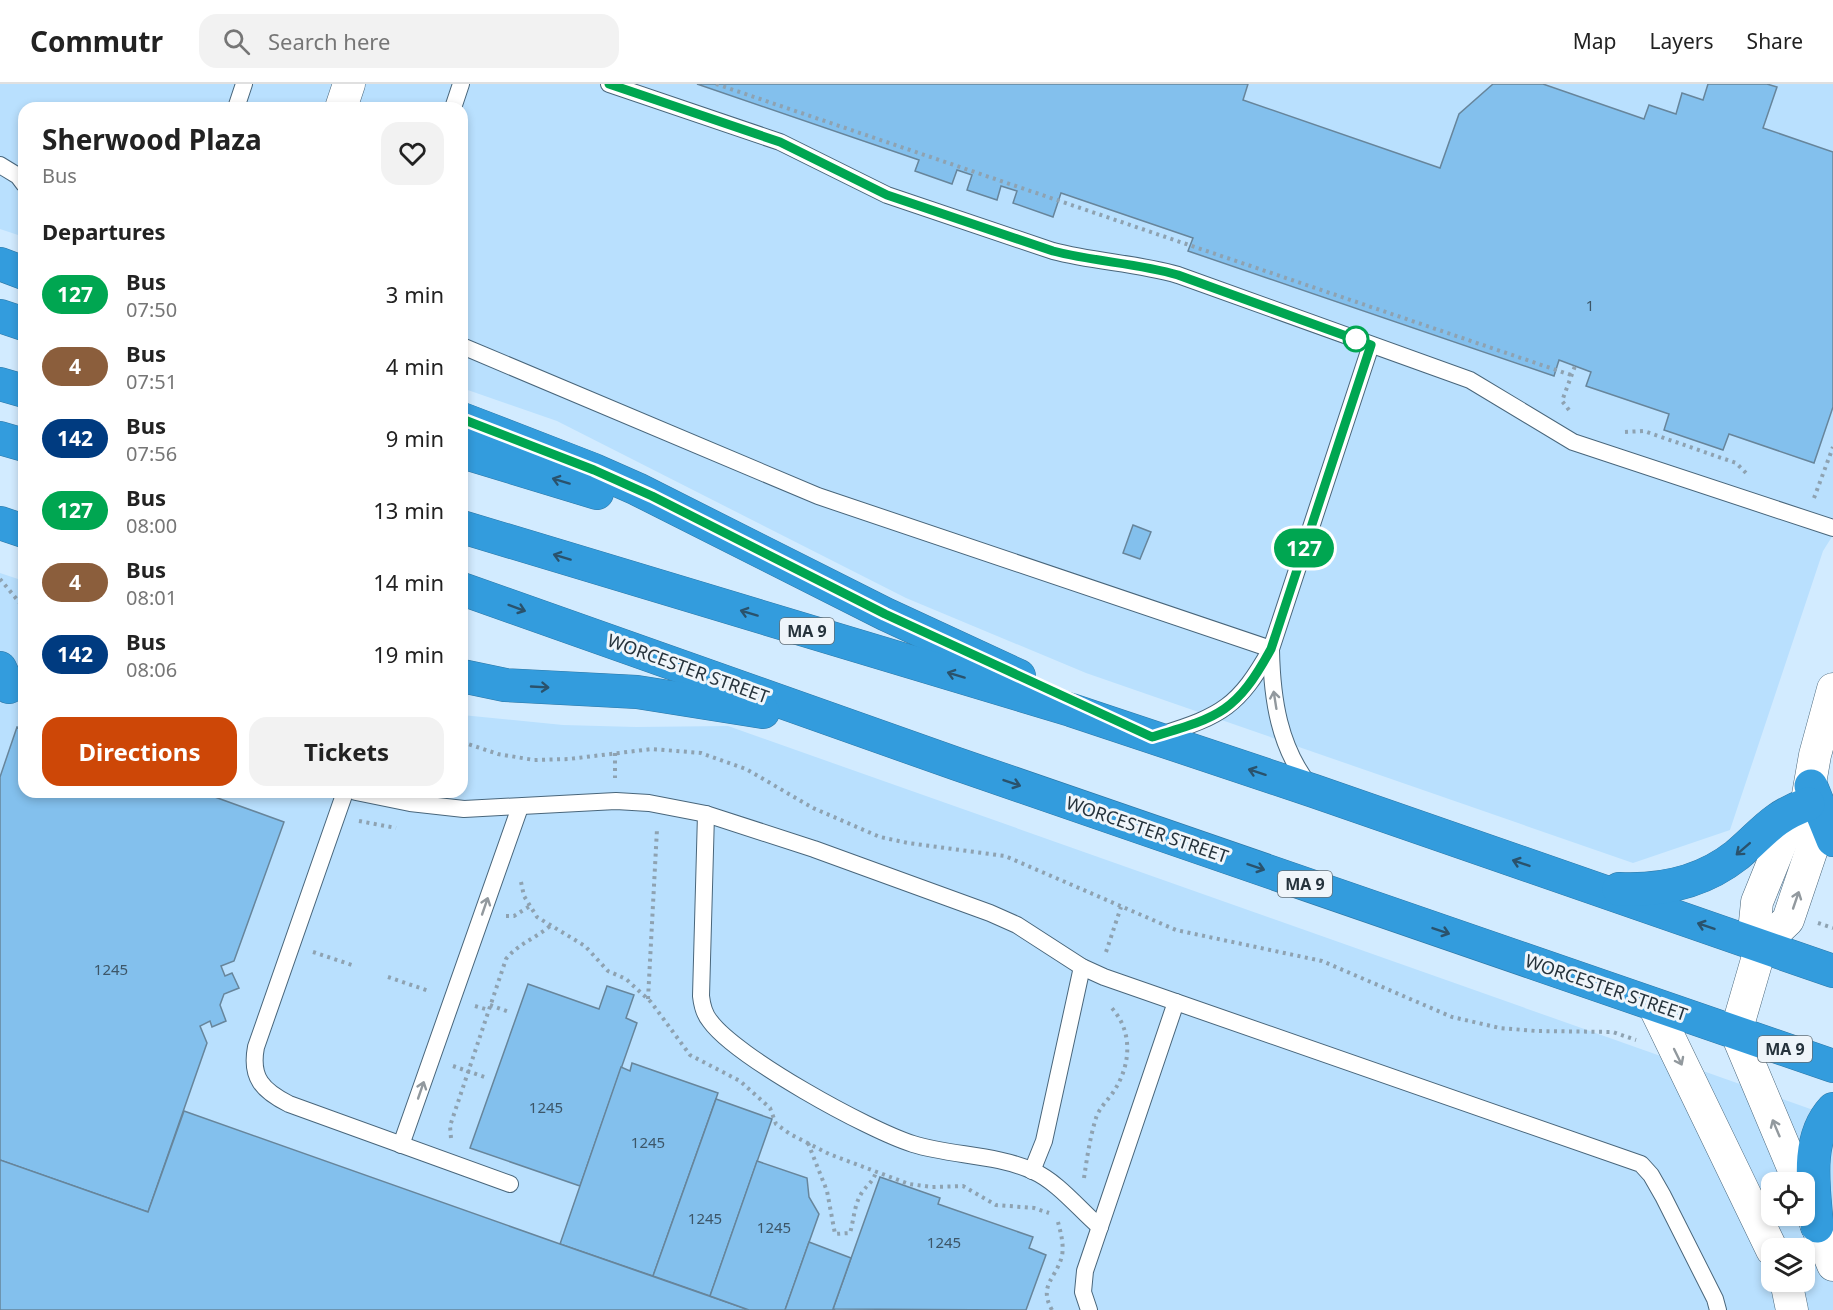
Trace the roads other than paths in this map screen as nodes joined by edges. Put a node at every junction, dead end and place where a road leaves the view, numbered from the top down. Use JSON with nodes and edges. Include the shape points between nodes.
{"nodes":[{"id":1,"x":244,"y":84,"type":"edge"},
{"id":2,"x":349,"y":84,"type":"edge"},
{"id":3,"x":461,"y":84,"type":"edge"},
{"id":4,"x":609,"y":84,"type":"edge"},
{"id":5,"x":238,"y":102,"type":"edge"},
{"id":6,"x":343,"y":102,"type":"edge"},
{"id":7,"x":455,"y":102,"type":"edge"},
{"id":8,"x":0,"y":165,"type":"edge"},
{"id":9,"x":18,"y":176,"type":"edge"},
{"id":10,"x":0,"y":264,"type":"edge"},
{"id":11,"x":18,"y":271,"type":"edge"},
{"id":12,"x":0,"y":316,"type":"edge"},
{"id":13,"x":18,"y":322,"type":"edge"},
{"id":14,"x":1371,"y":345,"type":"junction"},
{"id":15,"x":468,"y":349,"type":"edge"},
{"id":16,"x":0,"y":384,"type":"edge"},
{"id":17,"x":18,"y":390,"type":"edge"},
{"id":18,"x":468,"y":421,"type":"edge"},
{"id":19,"x":0,"y":438,"type":"edge"},
{"id":20,"x":18,"y":443,"type":"edge"},
{"id":21,"x":468,"y":454,"type":"edge"},
{"id":22,"x":0,"y":523,"type":"edge"},
{"id":23,"x":1833,"y":528,"type":"edge"},
{"id":24,"x":18,"y":529,"type":"edge"},
{"id":25,"x":468,"y":529,"type":"edge"},
{"id":26,"x":793,"y":566,"type":"junction"},
{"id":27,"x":468,"y":591,"type":"edge"},
{"id":28,"x":1271,"y":649,"type":"junction"},
{"id":29,"x":468,"y":677,"type":"edge"},
{"id":30,"x":468,"y":682,"type":"edge"},
{"id":31,"x":505,"y":685,"type":"junction"},
{"id":32,"x":1833,"y":692,"type":"edge"},
{"id":33,"x":1152,"y":737,"type":"junction"},
{"id":34,"x":957,"y":764,"type":"junction"},
{"id":35,"x":1314,"y":791,"type":"junction"},
{"id":36,"x":343,"y":798,"type":"edge"},
{"id":37,"x":384,"y":798,"type":"edge"},
{"id":38,"x":520,"y":807,"type":"junction"},
{"id":39,"x":1807,"y":807,"type":"junction"},
{"id":40,"x":706,"y":814,"type":"junction"},
{"id":41,"x":1833,"y":840,"type":"edge"},
{"id":42,"x":1588,"y":886,"type":"junction"},
{"id":43,"x":1761,"y":946,"type":"junction"},
{"id":44,"x":1082,"y":967,"type":"junction"},
{"id":45,"x":1833,"y":971,"type":"edge"},
{"id":46,"x":1176,"y":1002,"type":"junction"},
{"id":47,"x":1653,"y":1004,"type":"junction"},
{"id":48,"x":1736,"y":1032,"type":"junction"},
{"id":49,"x":1833,"y":1066,"type":"edge"},
{"id":50,"x":1833,"y":1109,"type":"edge"},
{"id":51,"x":401,"y":1145,"type":"junction"},
{"id":52,"x":1032,"y":1171,"type":"junction"},
{"id":53,"x":1795,"y":1172,"type":"edge"},
{"id":54,"x":510,"y":1184,"type":"dead end"},
{"id":55,"x":1815,"y":1221,"type":"edge"},
{"id":56,"x":1817,"y":1226,"type":"junction"},
{"id":57,"x":1100,"y":1227,"type":"junction"},
{"id":58,"x":1766,"y":1238,"type":"edge"},
{"id":59,"x":1833,"y":1265,"type":"edge"},
{"id":60,"x":1788,"y":1292,"type":"edge"},
{"id":61,"x":1089,"y":1310,"type":"edge"},
{"id":62,"x":1718,"y":1310,"type":"edge"},
{"id":63,"x":1792,"y":1310,"type":"edge"}],
"edges":[{"from":1,"to":5,"type":"lane"},
{"from":2,"to":6,"type":"street"},
{"from":3,"to":7,"type":"lane"},
{"from":4,"to":14,"type":"lane","via":[[780,142],[860,183],[915,205],[1064,254],[1178,275]]},
{"from":8,"to":9,"type":"lane"},
{"from":10,"to":11,"type":"highway"},
{"from":12,"to":13,"type":"highway"},
{"from":14,"to":23,"type":"lane","via":[[1486,388],[1574,442]]},
{"from":14,"to":28,"type":"lane"},
{"from":15,"to":28,"type":"lane","via":[[818,496]]},
{"from":16,"to":17,"type":"highway"},
{"from":18,"to":26,"type":"highway","via":[[594,470]]},
{"from":19,"to":20,"type":"highway"},
{"from":26,"to":21,"type":"highway","one_way":true,"via":[[575,485]]},
{"from":22,"to":24,"type":"highway"},
{"from":33,"to":25,"type":"highway","number":"MA 9","one_way":true},
{"from":26,"to":33,"type":"highway","via":[[885,614]]},
{"from":27,"to":34,"type":"highway","name":"WORCESTER STREET","number":"MA 9","one_way":true},
{"from":28,"to":33,"type":"lane","via":[[1248,688],[1230,706],[1209,718]]},
{"from":35,"to":28,"type":"lane","one_way":true,"via":[[1285,744],[1273,688]]},
{"from":29,"to":31,"type":"highway"},
{"from":30,"to":31,"type":"highway"},
{"from":31,"to":34,"type":"highway","one_way":true,"via":[[637,692],[700,701],[796,719]]},
{"from":32,"to":39,"type":"street","via":[[1817,748]]},
{"from":35,"to":33,"type":"highway","number":"MA 9","one_way":true},
{"from":34,"to":47,"type":"highway","name":"WORCESTER STREET","number":"MA 9","one_way":true},
{"from":42,"to":35,"type":"highway","number":"MA 9","one_way":true},
{"from":36,"to":51,"type":"lane","via":[[256,1047],[255,1064],[263,1089],[277,1099]]},
{"from":37,"to":38,"type":"lane","via":[[447,808]]},
{"from":38,"to":40,"type":"lane","via":[[616,801]]},
{"from":51,"to":38,"type":"lane","one_way":true},
{"from":39,"to":41,"type":"highway"},
{"from":39,"to":42,"type":"highway","one_way":true,"via":[[1786,812],[1770,823],[1726,863],[1674,886]]},
{"from":39,"to":43,"type":"street","via":[[1785,833],[1757,902],[1755,921]]},
{"from":40,"to":44,"type":"lane","via":[[976,907],[1017,925]]},
{"from":40,"to":52,"type":"lane","via":[[701,996],[704,1012],[713,1026],[786,1079],[896,1138]]},
{"from":43,"to":42,"type":"highway","number":"MA 9","one_way":true},
{"from":43,"to":45,"type":"highway","number":"MA 9"},
{"from":43,"to":48,"type":"street"},
{"from":44,"to":46,"type":"lane"},
{"from":44,"to":52,"type":"lane","via":[[1044,1142]]},
{"from":46,"to":57,"type":"lane"},
{"from":46,"to":62,"type":"lane","via":[[1641,1164],[1663,1196]]},
{"from":47,"to":48,"type":"highway","name":"WORCESTER STREET","number":"MA 9"},
{"from":47,"to":58,"type":"street","one_way":true},
{"from":48,"to":49,"type":"highway","name":"WORCESTER STREET","number":"MA 9"},
{"from":53,"to":48,"type":"street","one_way":true},
{"from":50,"to":56,"type":"highway","via":[[1816,1142]]},
{"from":51,"to":54,"type":"lane"},
{"from":52,"to":57,"type":"lane"},
{"from":55,"to":56,"type":"street"},
{"from":56,"to":59,"type":"street"},
{"from":57,"to":61,"type":"lane","via":[[1084,1279],[1083,1292]]},
{"from":60,"to":63,"type":"street"}]}
